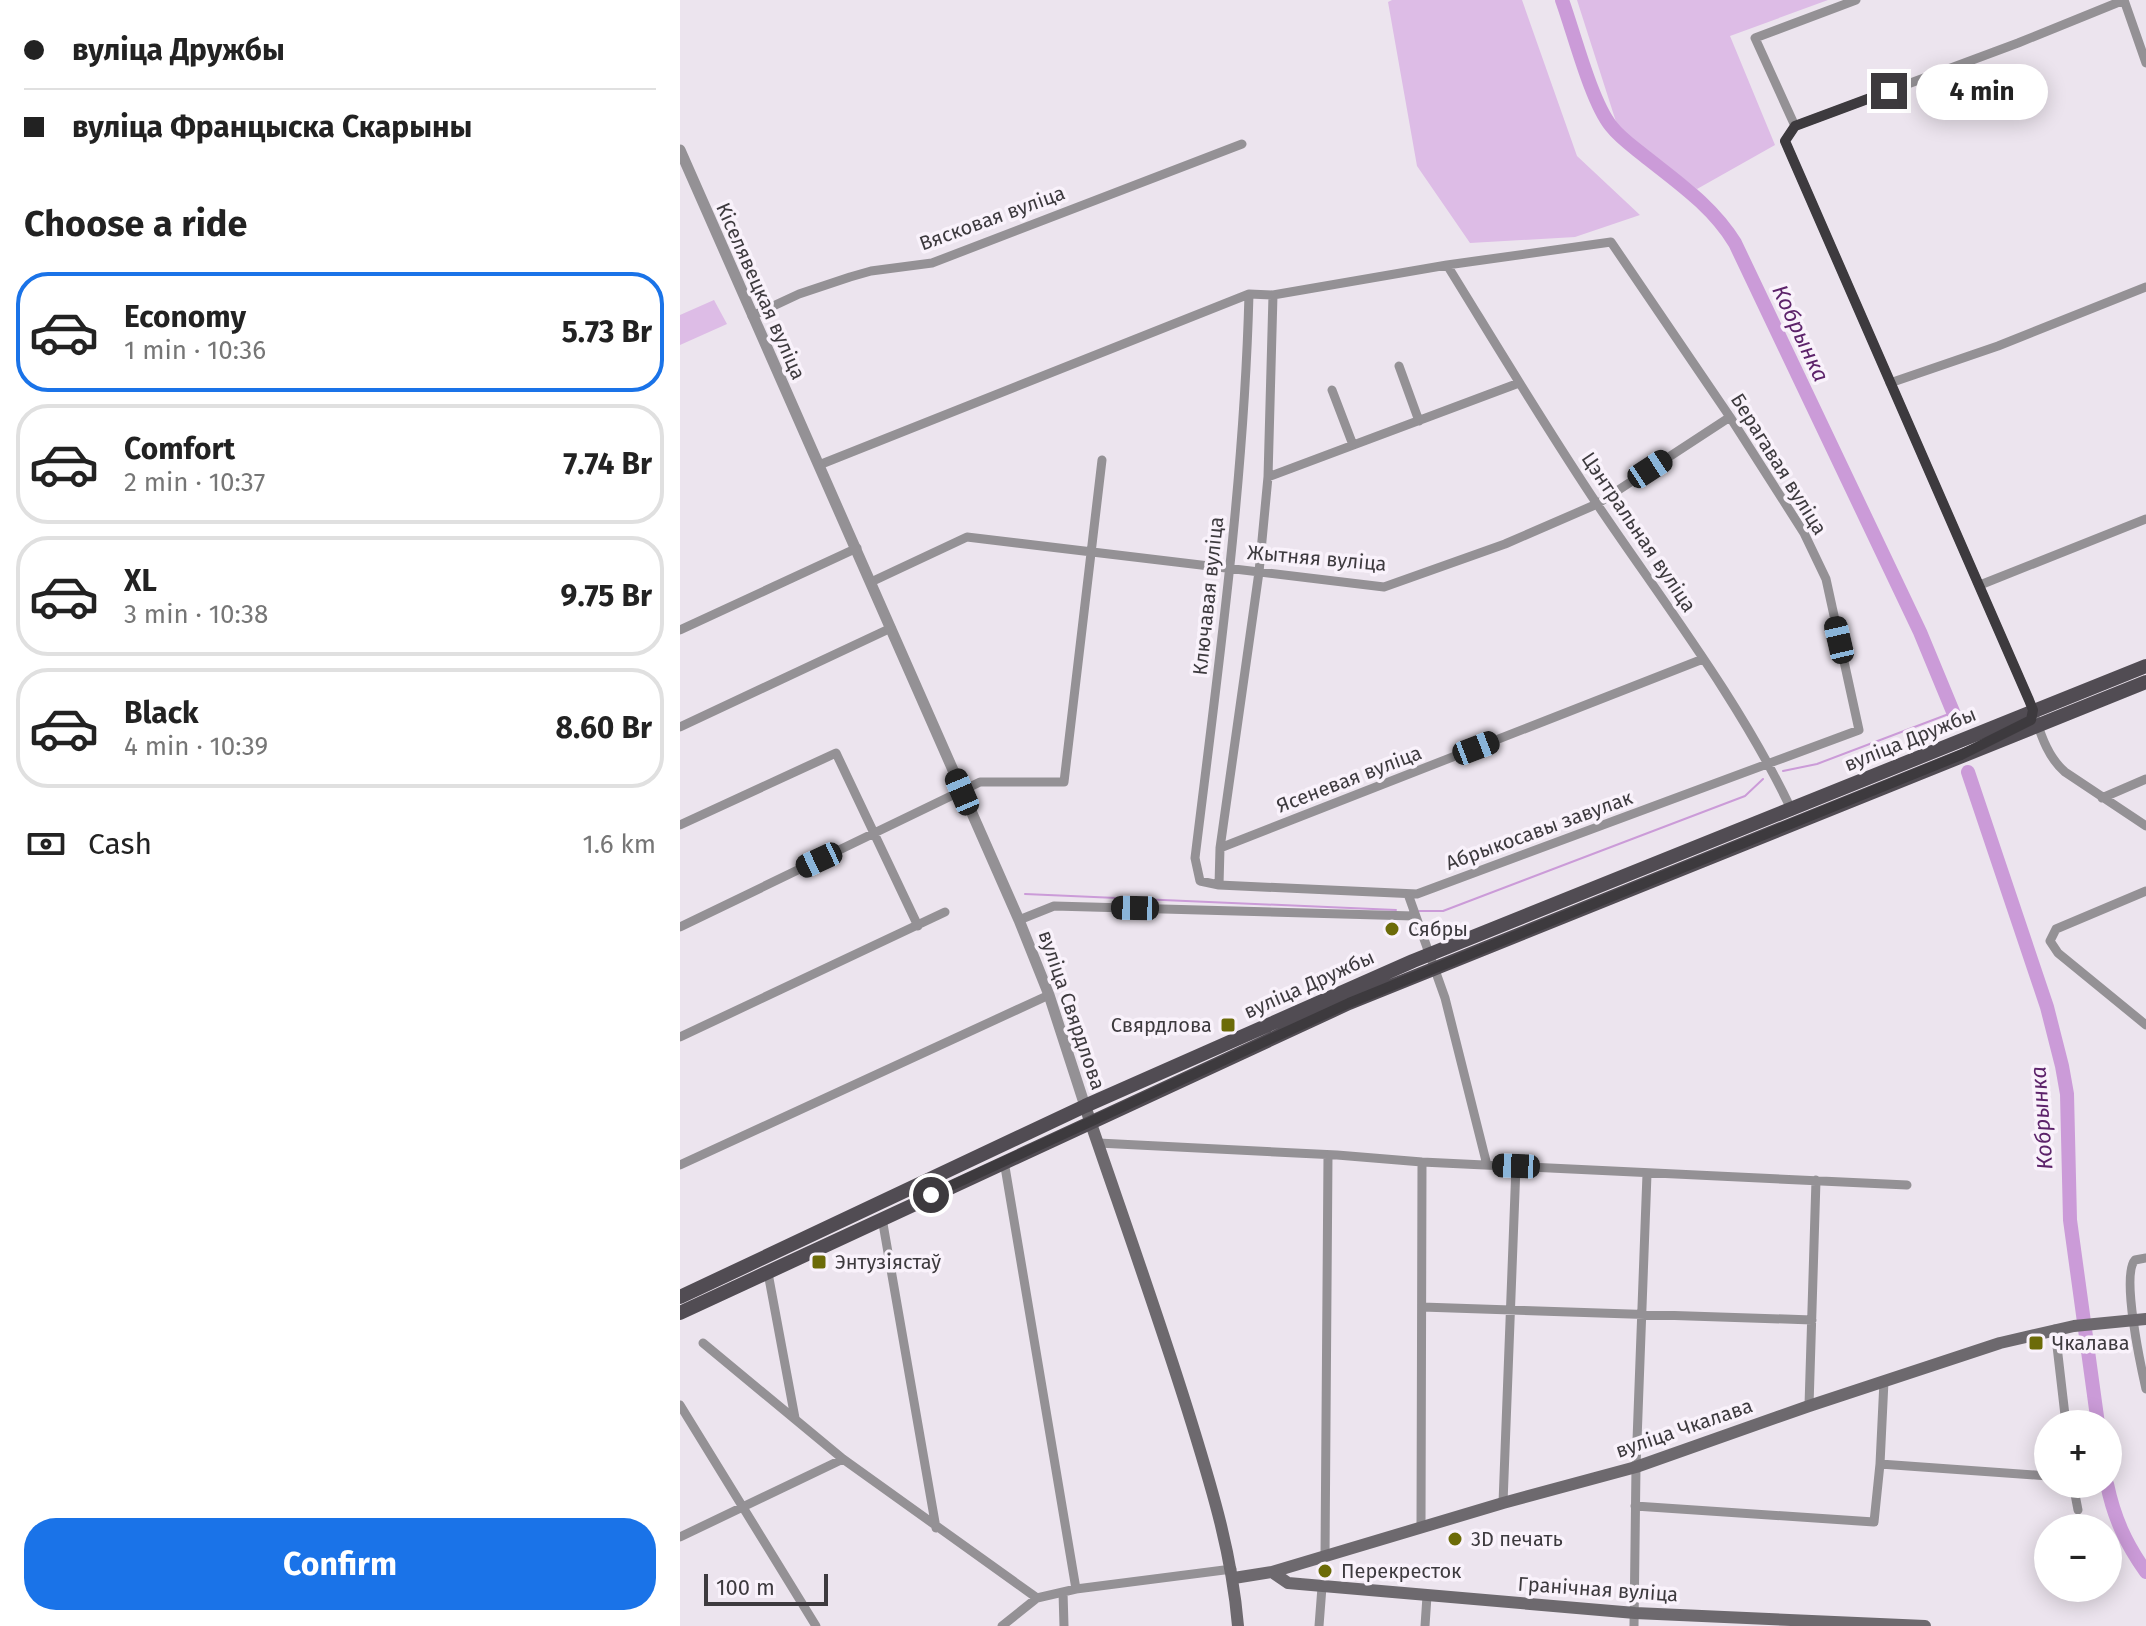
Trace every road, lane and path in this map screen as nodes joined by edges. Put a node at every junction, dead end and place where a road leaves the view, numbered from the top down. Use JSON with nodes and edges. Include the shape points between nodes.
{"nodes":[{"id":1,"x":1856,"y":0,"type":"edge"},
{"id":2,"x":2124,"y":0,"type":"edge"},
{"id":3,"x":2146,"y":63,"type":"edge"},
{"id":4,"x":1795,"y":126,"type":"junction"},
{"id":5,"x":1242,"y":144,"type":"dead end"},
{"id":6,"x":680,"y":150,"type":"edge"},
{"id":7,"x":1447,"y":265,"type":"junction"},
{"id":8,"x":2146,"y":287,"type":"edge"},
{"id":9,"x":1249,"y":294,"type":"junction"},
{"id":10,"x":1273,"y":295,"type":"junction"},
{"id":11,"x":752,"y":316,"type":"junction"},
{"id":12,"x":1399,"y":366,"type":"dead end"},
{"id":13,"x":1519,"y":383,"type":"junction"},
{"id":14,"x":1890,"y":383,"type":"junction"},
{"id":15,"x":1332,"y":390,"type":"dead end"},
{"id":16,"x":1730,"y":417,"type":"junction"},
{"id":17,"x":1419,"y":421,"type":"junction"},
{"id":18,"x":1353,"y":445,"type":"junction"},
{"id":19,"x":1102,"y":460,"type":"dead end"},
{"id":20,"x":819,"y":465,"type":"junction"},
{"id":21,"x":1268,"y":477,"type":"junction"},
{"id":22,"x":1597,"y":504,"type":"junction"},
{"id":23,"x":2146,"y":519,"type":"edge"},
{"id":24,"x":857,"y":548,"type":"junction"},
{"id":25,"x":1093,"y":552,"type":"junction"},
{"id":26,"x":1231,"y":568,"type":"junction"},
{"id":27,"x":1259,"y":572,"type":"junction"},
{"id":28,"x":871,"y":582,"type":"junction"},
{"id":29,"x":1980,"y":585,"type":"junction"},
{"id":30,"x":891,"y":628,"type":"junction"},
{"id":31,"x":680,"y":630,"type":"edge"},
{"id":32,"x":1703,"y":659,"type":"junction"},
{"id":33,"x":2146,"y":666,"type":"edge"},
{"id":34,"x":2146,"y":682,"type":"edge"},
{"id":35,"x":2036,"y":717,"type":"junction"},
{"id":36,"x":680,"y":727,"type":"edge"},
{"id":37,"x":1859,"y":730,"type":"joint"},
{"id":38,"x":1768,"y":764,"type":"junction"},
{"id":39,"x":2146,"y":779,"type":"edge"},
{"id":40,"x":962,"y":792,"type":"junction"},
{"id":41,"x":2102,"y":798,"type":"junction"},
{"id":42,"x":1794,"y":814,"type":"junction"},
{"id":43,"x":680,"y":825,"type":"edge"},
{"id":44,"x":2146,"y":826,"type":"edge"},
{"id":45,"x":875,"y":834,"type":"junction"},
{"id":46,"x":1220,"y":848,"type":"junction"},
{"id":47,"x":1219,"y":885,"type":"junction"},
{"id":48,"x":2146,"y":891,"type":"edge"},
{"id":49,"x":1408,"y":894,"type":"junction"},
{"id":50,"x":945,"y":912,"type":"dead end"},
{"id":51,"x":1414,"y":916,"type":"junction"},
{"id":52,"x":1019,"y":920,"type":"junction"},
{"id":53,"x":918,"y":926,"type":"junction"},
{"id":54,"x":680,"y":927,"type":"edge"},
{"id":55,"x":1431,"y":961,"type":"junction"},
{"id":56,"x":1049,"y":995,"type":"junction"},
{"id":57,"x":2146,"y":1025,"type":"edge"},
{"id":58,"x":680,"y":1037,"type":"edge"},
{"id":59,"x":1165,"y":1071,"type":"junction"},
{"id":60,"x":1085,"y":1106,"type":"junction"},
{"id":61,"x":1090,"y":1122,"type":"junction"},
{"id":62,"x":1098,"y":1143,"type":"junction"},
{"id":63,"x":1328,"y":1155,"type":"junction"},
{"id":64,"x":1004,"y":1161,"type":"junction"},
{"id":65,"x":1422,"y":1162,"type":"junction"},
{"id":66,"x":680,"y":1165,"type":"edge"},
{"id":67,"x":1487,"y":1165,"type":"junction"},
{"id":68,"x":1516,"y":1166,"type":"junction"},
{"id":69,"x":1647,"y":1174,"type":"junction"},
{"id":70,"x":1816,"y":1180,"type":"junction"},
{"id":71,"x":1907,"y":1185,"type":"dead end"},
{"id":72,"x":882,"y":1218,"type":"junction"},
{"id":73,"x":2146,"y":1258,"type":"edge"},
{"id":74,"x":768,"y":1273,"type":"junction"},
{"id":75,"x":680,"y":1297,"type":"edge"},
{"id":76,"x":1422,"y":1307,"type":"junction"},
{"id":77,"x":1512,"y":1309,"type":"junction"},
{"id":78,"x":680,"y":1313,"type":"edge"},
{"id":79,"x":1641,"y":1316,"type":"junction"},
{"id":80,"x":2139,"y":1319,"type":"edge"},
{"id":81,"x":1812,"y":1320,"type":"junction"},
{"id":82,"x":2055,"y":1329,"type":"junction"},
{"id":83,"x":703,"y":1343,"type":"dead end"},
{"id":84,"x":1884,"y":1381,"type":"junction"},
{"id":85,"x":2146,"y":1389,"type":"edge"},
{"id":86,"x":680,"y":1405,"type":"edge"},
{"id":87,"x":1809,"y":1406,"type":"junction"},
{"id":88,"x":2064,"y":1410,"type":"edge"},
{"id":89,"x":795,"y":1418,"type":"junction"},
{"id":90,"x":843,"y":1459,"type":"junction"},
{"id":91,"x":1880,"y":1464,"type":"junction"},
{"id":92,"x":1636,"y":1467,"type":"junction"},
{"id":93,"x":2034,"y":1475,"type":"edge"},
{"id":94,"x":2076,"y":1498,"type":"edge"},
{"id":95,"x":1503,"y":1503,"type":"junction"},
{"id":96,"x":1635,"y":1506,"type":"junction"},
{"id":97,"x":744,"y":1507,"type":"junction"},
{"id":98,"x":2078,"y":1510,"type":"dead end"},
{"id":99,"x":1421,"y":1527,"type":"junction"},
{"id":100,"x":936,"y":1528,"type":"junction"},
{"id":101,"x":680,"y":1537,"type":"edge"},
{"id":102,"x":1325,"y":1557,"type":"junction"},
{"id":103,"x":1272,"y":1572,"type":"junction"},
{"id":104,"x":1233,"y":1574,"type":"junction"},
{"id":105,"x":1322,"y":1587,"type":"junction"},
{"id":106,"x":1076,"y":1589,"type":"junction"},
{"id":107,"x":1063,"y":1592,"type":"junction"},
{"id":108,"x":1427,"y":1596,"type":"junction"},
{"id":109,"x":1037,"y":1598,"type":"junction"},
{"id":110,"x":1634,"y":1620,"type":"edge"},
{"id":111,"x":816,"y":1626,"type":"edge"},
{"id":112,"x":1002,"y":1626,"type":"edge"},
{"id":113,"x":1064,"y":1626,"type":"edge"},
{"id":114,"x":1238,"y":1626,"type":"edge"},
{"id":115,"x":1319,"y":1626,"type":"edge"},
{"id":116,"x":1425,"y":1626,"type":"edge"},
{"id":117,"x":1925,"y":1626,"type":"edge"}],
"edges":[{"from":1,"to":4,"type":"street","via":[[1755,38]]},
{"from":2,"to":3,"type":"street"},
{"from":2,"to":4,"type":"street"},
{"from":4,"to":14,"type":"street","via":[[1785,141]]},
{"from":5,"to":11,"type":"street","name":"Вясковая вуліца","via":[[932,263],[850,277]]},
{"from":6,"to":11,"type":"street","name":"Кіселявецкая вуліца"},
{"from":7,"to":10,"type":"street"},
{"from":7,"to":13,"type":"street","name":"Цэнтральная вуліца"},
{"from":7,"to":16,"type":"street","name":"Берагавая вуліца","via":[[1611,242]]},
{"from":8,"to":14,"type":"street"},
{"from":9,"to":10,"type":"street"},
{"from":9,"to":20,"type":"street"},
{"from":9,"to":26,"type":"street","name":"Ключавая вуліца"},
{"from":10,"to":21,"type":"street"},
{"from":11,"to":20,"type":"street","name":"Кіселявецкая вуліца"},
{"from":12,"to":17,"type":"street"},
{"from":13,"to":17,"type":"street"},
{"from":13,"to":22,"type":"street","name":"Цэнтральная вуліца"},
{"from":14,"to":29,"type":"street"},
{"from":15,"to":18,"type":"street"},
{"from":16,"to":22,"type":"street","name":"Жытняя вуліца"},
{"from":16,"to":37,"type":"street","name":"Берагавая вуліца","via":[[1804,533],[1826,579]]},
{"from":17,"to":18,"type":"street"},
{"from":18,"to":21,"type":"street"},
{"from":19,"to":25,"type":"street"},
{"from":20,"to":24,"type":"street","name":"вуліца Свярдлова"},
{"from":21,"to":27,"type":"street"},
{"from":22,"to":27,"type":"street","name":"Жытняя вуліца","via":[[1384,587]]},
{"from":22,"to":32,"type":"street","name":"Цэнтральная вуліца"},
{"from":23,"to":29,"type":"street"},
{"from":24,"to":28,"type":"street","name":"вуліца Свярдлова"},
{"from":24,"to":31,"type":"street"},
{"from":25,"to":26,"type":"street","name":"Жытняя вуліца"},
{"from":25,"to":28,"type":"street","name":"Жытняя вуліца","via":[[967,537]]},
{"from":25,"to":40,"type":"street","via":[[1064,782],[980,782]]},
{"from":26,"to":27,"type":"street","name":"Жытняя вуліца"},
{"from":26,"to":47,"type":"street","name":"Ключавая вуліца","via":[[1195,858],[1200,881]]},
{"from":27,"to":46,"type":"street"},
{"from":28,"to":30,"type":"street","name":"вуліца Свярдлова"},
{"from":29,"to":35,"type":"street"},
{"from":30,"to":36,"type":"street"},
{"from":30,"to":40,"type":"street","name":"вуліца Свярдлова"},
{"from":32,"to":38,"type":"street","name":"Цэнтральная вуліца"},
{"from":32,"to":46,"type":"street","name":"Ясеневая вуліца"},
{"from":33,"to":35,"type":"main road"},
{"from":34,"to":35,"type":"main road","name":"вуліца Дружбы"},
{"from":35,"to":41,"type":"street","via":[[2054,762]]},
{"from":35,"to":42,"type":"main road","name":"вуліца Дружбы"},
{"from":35,"to":42,"type":"main road","name":"вуліца Дружбы","via":[[1961,755]]},
{"from":37,"to":38,"type":"street","name":"Абрыкосавы завулак"},
{"from":38,"to":42,"type":"street","name":"Цэнтральная вуліца"},
{"from":38,"to":49,"type":"street","name":"Абрыкосавы завулак"},
{"from":39,"to":41,"type":"street"},
{"from":40,"to":45,"type":"street"},
{"from":40,"to":52,"type":"street","name":"вуліца Свярдлова"},
{"from":41,"to":44,"type":"street"},
{"from":42,"to":55,"type":"main road","name":"вуліца Дружбы","via":[[1717,853]]},
{"from":42,"to":55,"type":"main road","name":"вуліца Дружбы","via":[[1512,921]]},
{"from":43,"to":45,"type":"street","via":[[836,753]]},
{"from":45,"to":53,"type":"street"},
{"from":45,"to":54,"type":"street"},
{"from":46,"to":47,"type":"street"},
{"from":47,"to":49,"type":"street","name":"Абрыкосавы завулак"},
{"from":48,"to":57,"type":"street","via":[[2056,929],[2050,941]]},
{"from":49,"to":51,"type":"street"},
{"from":50,"to":53,"type":"street"},
{"from":51,"to":52,"type":"street","via":[[1054,906]]},
{"from":51,"to":55,"type":"street"},
{"from":52,"to":56,"type":"street","name":"вуліца Свярдлова"},
{"from":53,"to":58,"type":"street"},
{"from":55,"to":59,"type":"main road","name":"вуліца Дружбы","via":[[1260,1027]]},
{"from":55,"to":61,"type":"main road","name":"вуліца Дружбы"},
{"from":55,"to":67,"type":"street"},
{"from":56,"to":60,"type":"street","name":"вуліца Свярдлова"},
{"from":56,"to":66,"type":"street"},
{"from":59,"to":60,"type":"main road","name":"вуліца Дружбы"},
{"from":59,"to":61,"type":"main road","via":[[1096,1109]]},
{"from":60,"to":61,"type":"main road","name":"вуліца Свярдлова"},
{"from":60,"to":64,"type":"main road","via":[[1081,1119]]},
{"from":60,"to":75,"type":"main road","name":"вуліца Дружбы"},
{"from":61,"to":62,"type":"main road","name":"вуліца Свярдлова"},
{"from":61,"to":64,"type":"main road","name":"вуліца Дружбы"},
{"from":62,"to":63,"type":"street"},
{"from":62,"to":104,"type":"main road","name":"вуліца Свярдлова","via":[[1174,1364]]},
{"from":63,"to":65,"type":"street"},
{"from":63,"to":102,"type":"street"},
{"from":64,"to":72,"type":"main road","name":"вуліца Дружбы"},
{"from":64,"to":106,"type":"street"},
{"from":65,"to":67,"type":"street"},
{"from":65,"to":76,"type":"street"},
{"from":67,"to":68,"type":"street"},
{"from":68,"to":69,"type":"street"},
{"from":68,"to":77,"type":"street"},
{"from":69,"to":70,"type":"street"},
{"from":69,"to":79,"type":"street"},
{"from":70,"to":71,"type":"street"},
{"from":70,"to":81,"type":"street"},
{"from":72,"to":74,"type":"main road","name":"вуліца Дружбы"},
{"from":72,"to":100,"type":"street"},
{"from":73,"to":80,"type":"street","via":[[2135,1260],[2130,1269]]},
{"from":74,"to":78,"type":"main road","name":"вуліца Дружбы"},
{"from":74,"to":89,"type":"street"},
{"from":76,"to":77,"type":"street"},
{"from":76,"to":99,"type":"street"},
{"from":77,"to":79,"type":"street"},
{"from":77,"to":95,"type":"street"},
{"from":79,"to":81,"type":"street"},
{"from":79,"to":92,"type":"street"},
{"from":80,"to":82,"type":"main road","name":"вуліца Чкалава"},
{"from":80,"to":85,"type":"street"},
{"from":81,"to":87,"type":"street"},
{"from":82,"to":84,"type":"main road","name":"вуліца Чкалава"},
{"from":82,"to":88,"type":"street"},
{"from":83,"to":89,"type":"street"},
{"from":84,"to":87,"type":"main road","name":"вуліца Чкалава"},
{"from":84,"to":91,"type":"street"},
{"from":86,"to":97,"type":"street"},
{"from":87,"to":92,"type":"main road","name":"вуліца Чкалава"},
{"from":89,"to":90,"type":"street"},
{"from":90,"to":97,"type":"street"},
{"from":90,"to":100,"type":"street"},
{"from":91,"to":93,"type":"street"},
{"from":91,"to":96,"type":"street","via":[[1874,1522]]},
{"from":92,"to":95,"type":"main road","name":"вуліца Чкалава"},
{"from":92,"to":96,"type":"street"},
{"from":94,"to":98,"type":"street"},
{"from":95,"to":99,"type":"main road","name":"вуліца Чкалава"},
{"from":96,"to":110,"type":"street"},
{"from":97,"to":101,"type":"street"},
{"from":97,"to":111,"type":"street"},
{"from":99,"to":102,"type":"main road","name":"вуліца Чкалава"},
{"from":100,"to":109,"type":"street"},
{"from":102,"to":103,"type":"main road","name":"вуліца Чкалава"},
{"from":103,"to":104,"type":"main road","name":"вуліца Чкалава"},
{"from":103,"to":105,"type":"main road","name":"Гранічная вуліца","via":[[1288,1583]]},
{"from":104,"to":106,"type":"street"},
{"from":104,"to":114,"type":"main road","name":"вуліца Свярдлова"},
{"from":105,"to":108,"type":"main road","name":"Гранічная вуліца"},
{"from":105,"to":115,"type":"street"},
{"from":106,"to":107,"type":"street"},
{"from":107,"to":109,"type":"street"},
{"from":107,"to":113,"type":"street"},
{"from":108,"to":110,"type":"main road","name":"Гранічная вуліца"},
{"from":108,"to":116,"type":"street"},
{"from":109,"to":112,"type":"street"},
{"from":110,"to":117,"type":"main road","name":"Гранічная вуліца"}]}
